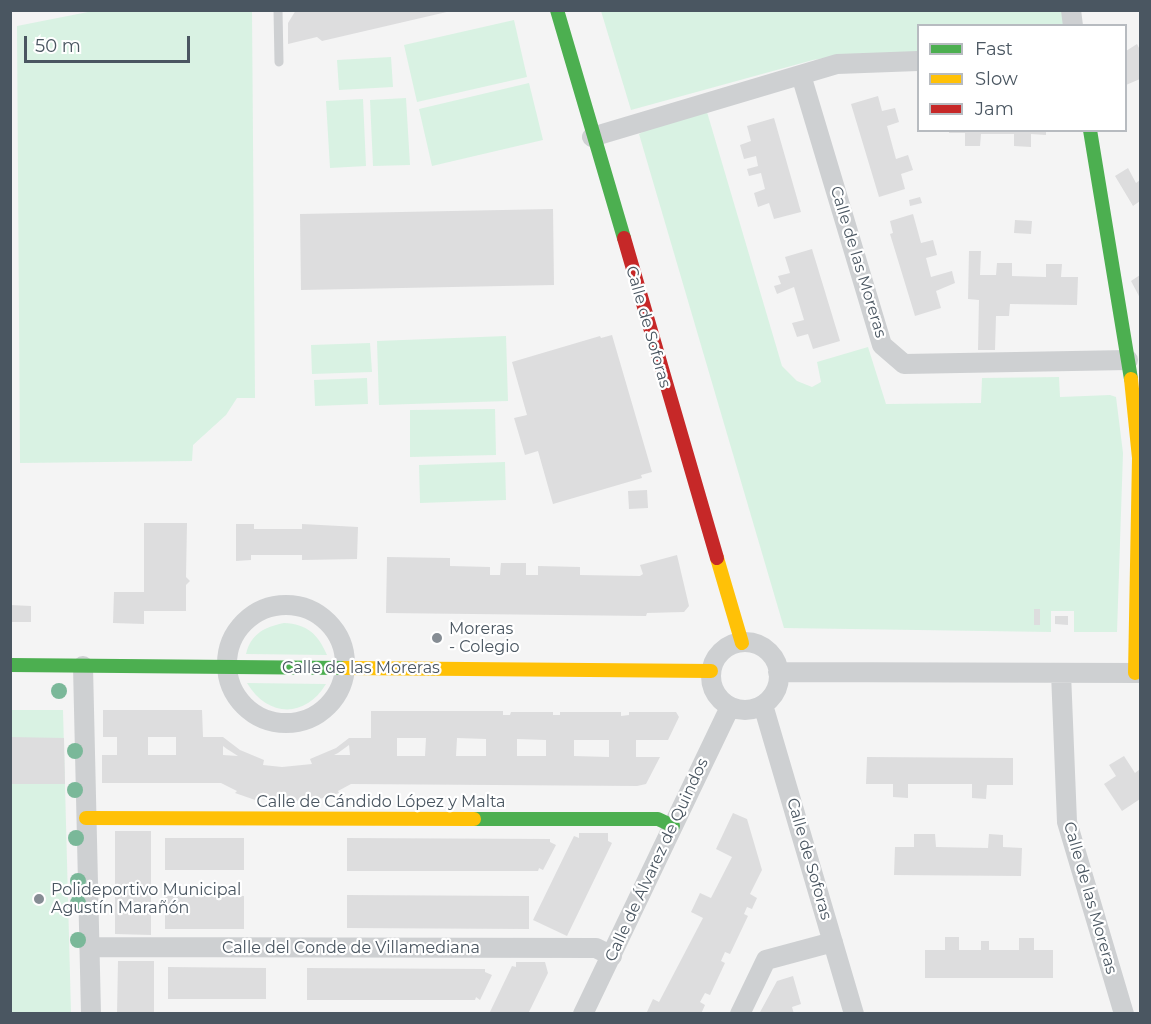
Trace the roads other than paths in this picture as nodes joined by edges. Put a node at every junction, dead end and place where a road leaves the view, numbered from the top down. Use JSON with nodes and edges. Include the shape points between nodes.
{"nodes":[{"id":1,"x":278,"y":10,"type":"edge"},
{"id":2,"x":557,"y":10,"type":"edge"},
{"id":3,"x":917,"y":61,"type":"edge"},
{"id":4,"x":279,"y":62,"type":"dead end"},
{"id":5,"x":801,"y":75,"type":"junction"},
{"id":6,"x":1090,"y":132,"type":"edge"},
{"id":7,"x":592,"y":137,"type":"junction"},
{"id":8,"x":1128,"y":360,"type":"junction"},
{"id":9,"x":742,"y":643,"type":"junction"},
{"id":10,"x":10,"y":665,"type":"edge"},
{"id":11,"x":83,"y":666,"type":"junction"},
{"id":12,"x":226,"y":668,"type":"junction"},
{"id":13,"x":346,"y":668,"type":"junction"},
{"id":14,"x":711,"y":671,"type":"junction"},
{"id":15,"x":778,"y":672,"type":"junction"},
{"id":16,"x":1061,"y":673,"type":"junction"},
{"id":17,"x":1138,"y":673,"type":"edge"},
{"id":18,"x":763,"y":705,"type":"junction"},
{"id":19,"x":730,"y":707,"type":"junction"},
{"id":20,"x":86,"y":818,"type":"junction"},
{"id":21,"x":673,"y":826,"type":"junction"},
{"id":22,"x":833,"y":942,"type":"junction"},
{"id":23,"x":89,"y":947,"type":"junction"},
{"id":24,"x":612,"y":956,"type":"junction"},
{"id":25,"x":91,"y":1014,"type":"edge"},
{"id":26,"x":583,"y":1014,"type":"edge"},
{"id":27,"x":740,"y":1014,"type":"edge"},
{"id":28,"x":854,"y":1014,"type":"edge"},
{"id":29,"x":1124,"y":1014,"type":"edge"}],
"edges":[{"from":1,"to":4,"type":"lane"},
{"from":2,"to":7,"type":"street","name":"Calle de Soforas"},
{"from":3,"to":5,"type":"street","via":[[837,64]]},
{"from":5,"to":7,"type":"street"},
{"from":5,"to":8,"type":"street","name":"Calle de las Moreras","via":[[882,345],[904,364]]},
{"from":6,"to":8,"type":"street"},
{"from":7,"to":9,"type":"street","name":"Calle de Soforas"},
{"from":8,"to":17,"type":"street","via":[[1139,458]]},
{"from":9,"to":14,"type":"street","via":[[722,651]]},
{"from":9,"to":15,"type":"street","via":[[770,653]]},
{"from":10,"to":11,"type":"street","name":"Calle de las Moreras"},
{"from":11,"to":12,"type":"street","name":"Calle de las Moreras"},
{"from":11,"to":20,"type":"street"},
{"from":12,"to":13,"type":"street","name":"Calle de las Moreras"},
{"from":12,"to":13,"type":"street","via":[[241,704],[257,717],[276,723],[296,723],[331,704],[342,687]]},
{"from":12,"to":13,"type":"street","via":[[228,648],[243,623],[267,607],[286,604],[305,607],[336,630],[344,648]]},
{"from":13,"to":14,"type":"street","name":"Calle de las Moreras"},
{"from":14,"to":19,"type":"street","via":[[714,692]]},
{"from":15,"to":16,"type":"street"},
{"from":15,"to":18,"type":"street","via":[[776,690]]},
{"from":16,"to":17,"type":"street"},
{"from":16,"to":29,"type":"street","name":"Calle de las Moreras","via":[[1067,822]]},
{"from":18,"to":19,"type":"street","via":[[741,710]]},
{"from":18,"to":22,"type":"street","name":"Calle de Soforas"},
{"from":19,"to":21,"type":"street","name":"Calle de Álvarez de Quindos"},
{"from":20,"to":21,"type":"street","name":"Calle de Cándido López y Malta","via":[[658,819]]},
{"from":20,"to":23,"type":"street"},
{"from":21,"to":24,"type":"street","name":"Calle de Álvarez de Quindos"},
{"from":22,"to":27,"type":"street","via":[[766,960]]},
{"from":22,"to":28,"type":"street","name":"Calle de Soforas"},
{"from":23,"to":24,"type":"street","name":"Calle del Conde de Villamediana","via":[[596,948]]},
{"from":23,"to":25,"type":"street"},
{"from":24,"to":26,"type":"street","name":"Calle de Álvarez de Quindos"}]}
